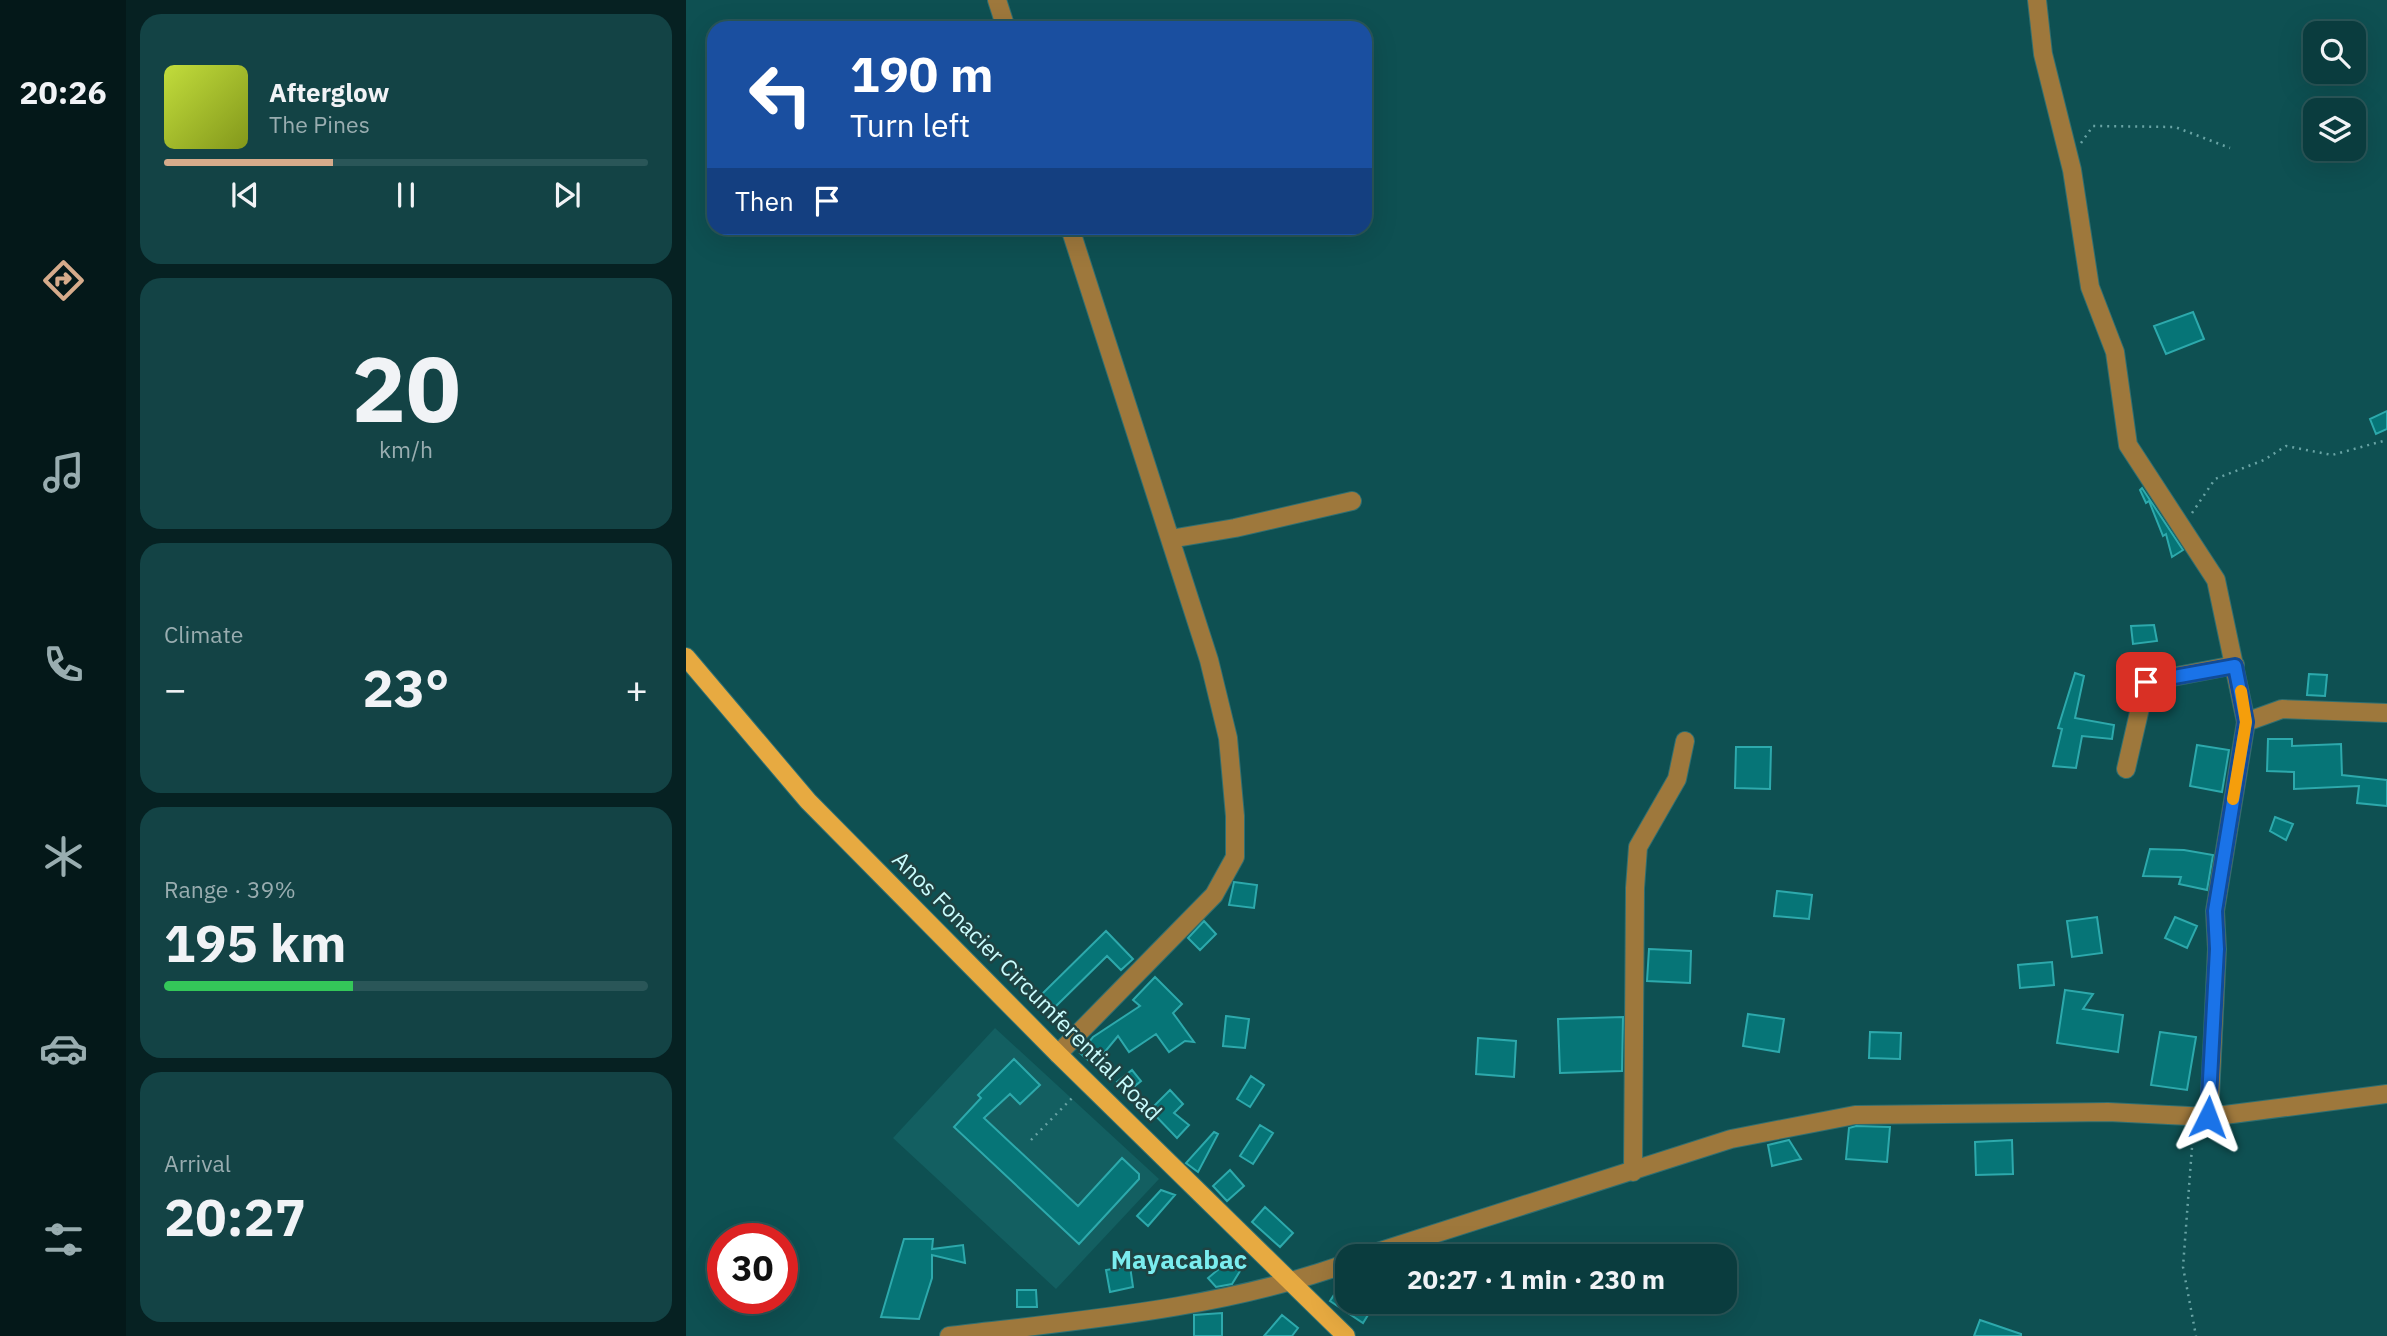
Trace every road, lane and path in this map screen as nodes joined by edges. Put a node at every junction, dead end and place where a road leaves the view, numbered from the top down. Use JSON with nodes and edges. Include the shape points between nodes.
{"nodes":[{"id":1,"x":997,"y":0,"type":"edge"},
{"id":2,"x":2037,"y":0,"type":"edge"},
{"id":3,"x":1004,"y":21,"type":"edge"},
{"id":4,"x":2230,"y":148,"type":"dead end"},
{"id":5,"x":2069,"y":159,"type":"junction"},
{"id":6,"x":1072,"y":235,"type":"edge"},
{"id":7,"x":2387,"y":440,"type":"edge"},
{"id":8,"x":1352,"y":501,"type":"dead end"},
{"id":9,"x":2182,"y":527,"type":"junction"},
{"id":10,"x":1170,"y":539,"type":"junction"},
{"id":11,"x":686,"y":657,"type":"edge"},
{"id":12,"x":2235,"y":666,"type":"junction"},
{"id":13,"x":2387,"y":713,"type":"edge"},
{"id":14,"x":2246,"y":722,"type":"junction"},
{"id":15,"x":1685,"y":741,"type":"dead end"},
{"id":16,"x":2126,"y":769,"type":"dead end"},
{"id":17,"x":1058,"y":1054,"type":"junction"},
{"id":18,"x":1087,"y":1082,"type":"junction"},
{"id":19,"x":2387,"y":1094,"type":"edge"},
{"id":20,"x":2202,"y":1117,"type":"junction"},
{"id":21,"x":1031,"y":1140,"type":"dead end"},
{"id":22,"x":1633,"y":1172,"type":"junction"},
{"id":23,"x":1403,"y":1244,"type":"edge"},
{"id":24,"x":1335,"y":1268,"type":"edge"},
{"id":25,"x":1293,"y":1283,"type":"junction"},
{"id":26,"x":949,"y":1336,"type":"edge"},
{"id":27,"x":1346,"y":1336,"type":"edge"},
{"id":28,"x":2196,"y":1336,"type":"edge"}],
"edges":[{"from":1,"to":3,"type":"street"},
{"from":2,"to":5,"type":"street","via":[[2043,54]]},
{"from":4,"to":5,"type":"path","via":[[2175,127],[2093,126]]},
{"from":5,"to":9,"type":"street","via":[[2090,287],[2115,352],[2128,445]]},
{"from":6,"to":10,"type":"street"},
{"from":7,"to":9,"type":"path","via":[[2332,455],[2286,446],[2215,480]]},
{"from":8,"to":10,"type":"street"},
{"from":9,"to":12,"type":"street","via":[[2216,580]]},
{"from":10,"to":17,"type":"street","via":[[1209,660],[1228,738],[1235,857],[1214,895]]},
{"from":11,"to":17,"type":"main road","name":"Anos Fonacier Circumferential Road","via":[[808,801]]},
{"from":12,"to":14,"type":"street"},
{"from":12,"to":16,"type":"street","via":[[2146,682]]},
{"from":13,"to":14,"type":"street","via":[[2282,709]]},
{"from":14,"to":20,"type":"street","via":[[2215,911],[2217,949]]},
{"from":15,"to":22,"type":"street","via":[[1677,779],[1638,847]]},
{"from":17,"to":18,"type":"main road","name":"Anos Fonacier Circumferential Road"},
{"from":18,"to":21,"type":"path"},
{"from":18,"to":25,"type":"main road","name":"Anos Fonacier Circumferential Road"},
{"from":19,"to":20,"type":"street"},
{"from":20,"to":22,"type":"street","via":[[2108,1112],[1855,1115],[1731,1139]]},
{"from":20,"to":28,"type":"path","via":[[2183,1267]]},
{"from":22,"to":23,"type":"street"},
{"from":24,"to":25,"type":"street"},
{"from":25,"to":26,"type":"street","via":[[1226,1298]]},
{"from":25,"to":27,"type":"main road","name":"Anos Fonacier Circumferential Road"}]}
